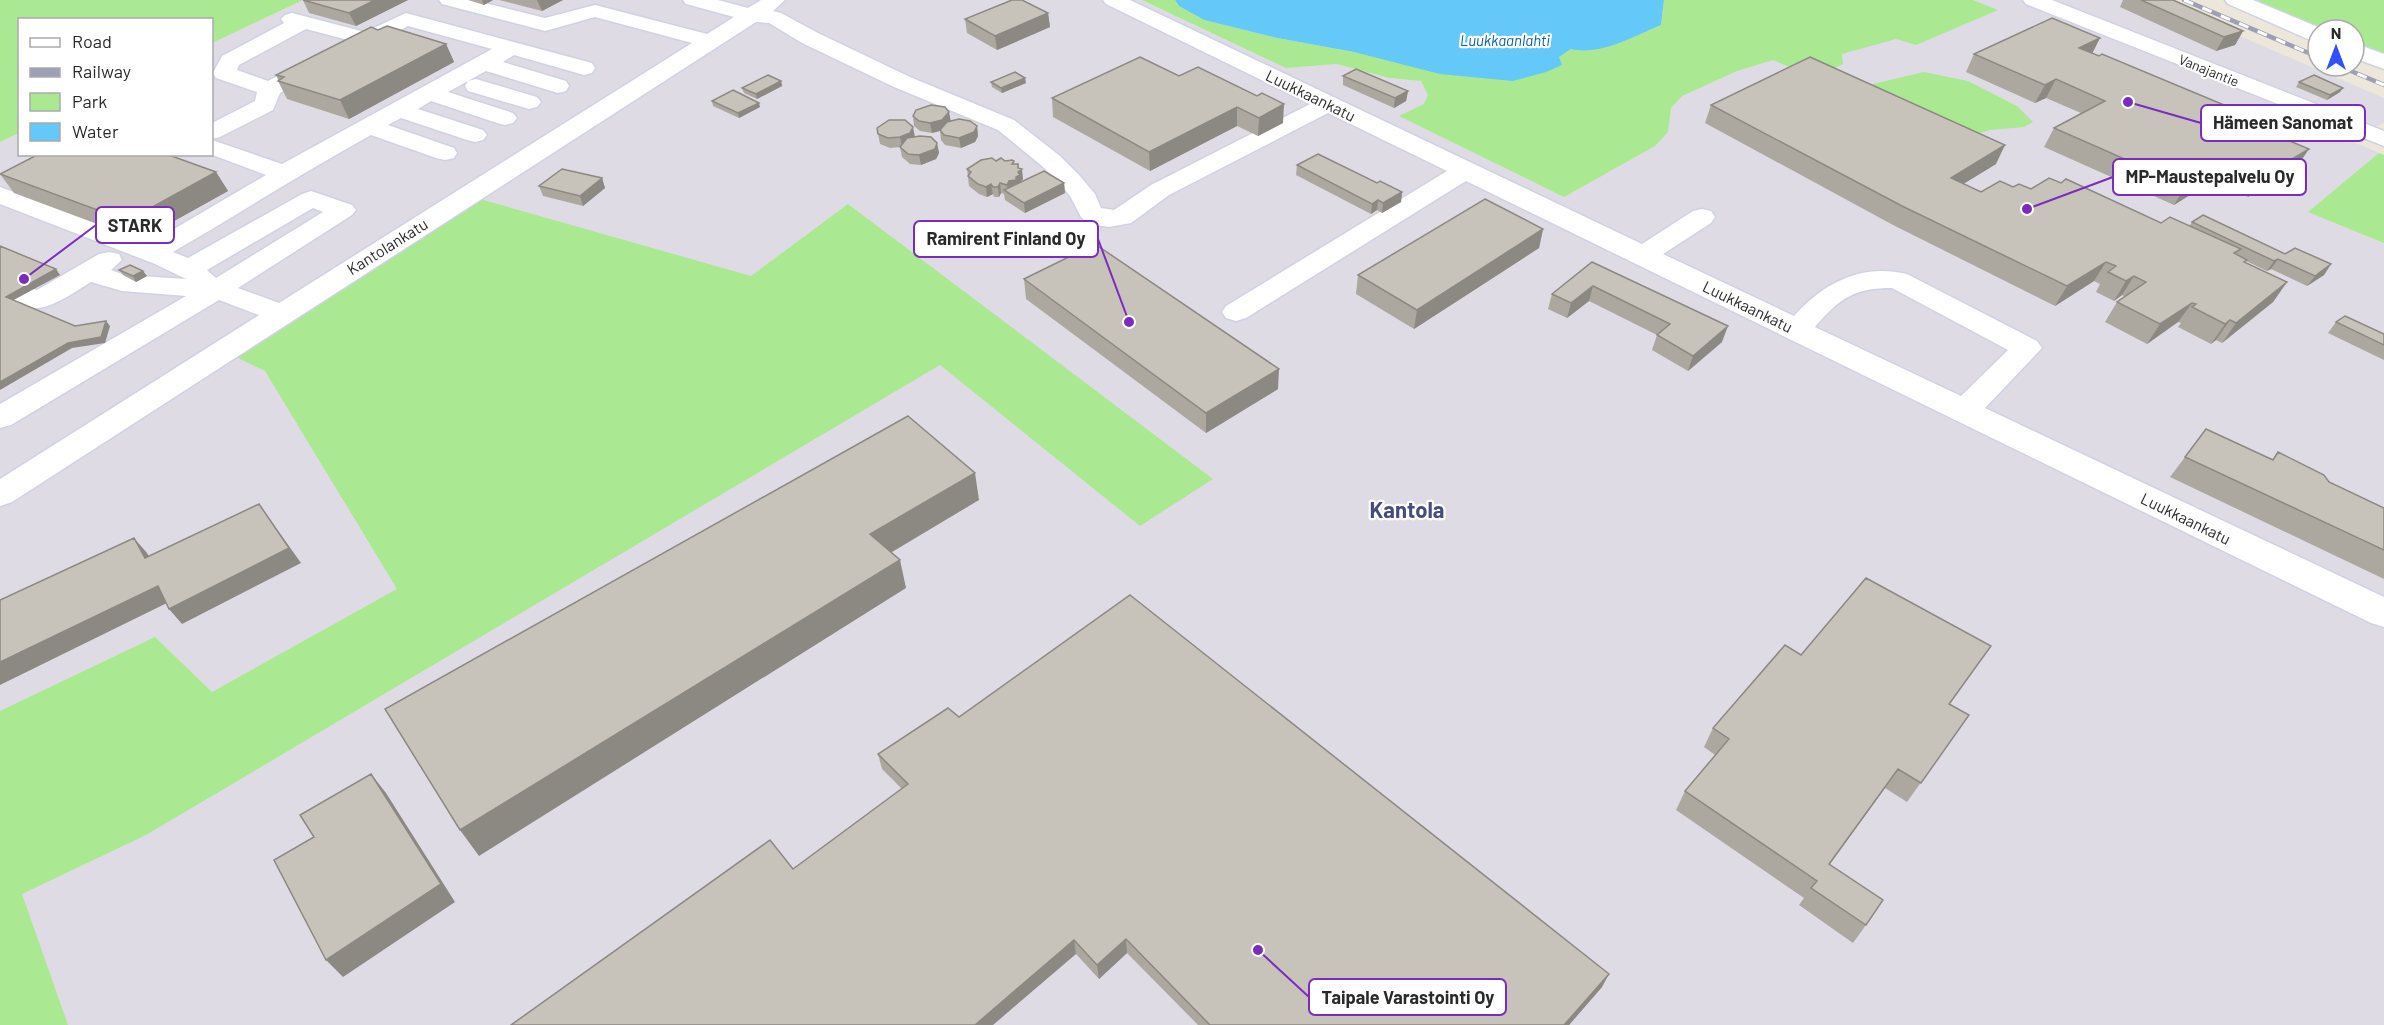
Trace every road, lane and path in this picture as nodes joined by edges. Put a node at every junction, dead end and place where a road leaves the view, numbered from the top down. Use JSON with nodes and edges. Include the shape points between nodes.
{"nodes":[{"id":1,"x":449,"y":0,"type":"edge"},
{"id":2,"x":693,"y":0,"type":"edge"},
{"id":3,"x":775,"y":0,"type":"edge"},
{"id":4,"x":1113,"y":0,"type":"edge"},
{"id":5,"x":2033,"y":0,"type":"edge"},
{"id":6,"x":2235,"y":0,"type":"edge"},
{"id":7,"x":410,"y":9,"type":"edge"},
{"id":8,"x":499,"y":13,"type":"junction"},
{"id":9,"x":752,"y":15,"type":"junction"},
{"id":10,"x":2306,"y":30,"type":"edge"},
{"id":11,"x":339,"y":31,"type":"junction"},
{"id":12,"x":460,"y":34,"type":"junction"},
{"id":13,"x":368,"y":39,"type":"junction"},
{"id":14,"x":710,"y":41,"type":"junction"},
{"id":15,"x":511,"y":48,"type":"junction"},
{"id":16,"x":2366,"y":55,"type":"edge"},
{"id":17,"x":2384,"y":62,"type":"edge"},
{"id":18,"x":484,"y":63,"type":"junction"},
{"id":19,"x":584,"y":68,"type":"dead end"},
{"id":20,"x":454,"y":79,"type":"junction"},
{"id":21,"x":242,"y":80,"type":"junction"},
{"id":22,"x":558,"y":86,"type":"dead end"},
{"id":23,"x":270,"y":89,"type":"junction"},
{"id":24,"x":429,"y":93,"type":"junction"},
{"id":25,"x":529,"y":102,"type":"dead end"},
{"id":26,"x":1327,"y":103,"type":"junction"},
{"id":27,"x":399,"y":110,"type":"junction"},
{"id":28,"x":505,"y":118,"type":"dead end"},
{"id":29,"x":368,"y":126,"type":"junction"},
{"id":30,"x":213,"y":131,"type":"edge"},
{"id":31,"x":475,"y":135,"type":"dead end"},
{"id":32,"x":2384,"y":139,"type":"edge"},
{"id":33,"x":213,"y":147,"type":"edge"},
{"id":34,"x":445,"y":153,"type":"dead end"},
{"id":35,"x":1466,"y":170,"type":"junction"},
{"id":36,"x":284,"y":173,"type":"junction"},
{"id":37,"x":3,"y":189,"type":"edge"},
{"id":38,"x":201,"y":215,"type":"junction"},
{"id":39,"x":1702,"y":217,"type":"dead end"},
{"id":40,"x":135,"y":251,"type":"junction"},
{"id":41,"x":1642,"y":255,"type":"junction"},
{"id":42,"x":197,"y":264,"type":"junction"},
{"id":43,"x":89,"y":272,"type":"junction"},
{"id":44,"x":216,"y":290,"type":"junction"},
{"id":45,"x":24,"y":295,"type":"edge"},
{"id":46,"x":1236,"y":312,"type":"dead end"},
{"id":47,"x":282,"y":314,"type":"junction"},
{"id":48,"x":1798,"y":330,"type":"junction"},
{"id":49,"x":1964,"y":411,"type":"junction"},
{"id":50,"x":0,"y":418,"type":"edge"},
{"id":51,"x":0,"y":494,"type":"edge"},
{"id":52,"x":2384,"y":613,"type":"edge"}],
"edges":[{"from":1,"to":8,"type":"street"},
{"from":2,"to":9,"type":"street"},
{"from":3,"to":9,"type":"street","name":"Kantolankatu"},
{"from":4,"to":26,"type":"street","name":"Luukkaankatu"},
{"from":5,"to":32,"type":"street","name":"Vanajantie"},
{"from":6,"to":10,"type":"street"},
{"from":7,"to":12,"type":"street"},
{"from":7,"to":13,"type":"street"},
{"from":8,"to":12,"type":"street"},
{"from":8,"to":14,"type":"street","via":[[545,25],[595,12]]},
{"from":9,"to":14,"type":"street","name":"Kantolankatu"},
{"from":9,"to":26,"type":"street","via":[[774,17],[902,82],[1006,125],[1070,180],[1095,217],[1122,217],[1160,190]]},
{"from":11,"to":13,"type":"street"},
{"from":11,"to":21,"type":"street"},
{"from":11,"to":21,"type":"street","via":[[298,20],[230,61],[224,73]]},
{"from":12,"to":15,"type":"street"},
{"from":13,"to":23,"type":"street"},
{"from":14,"to":47,"type":"street","name":"Kantolankatu"},
{"from":15,"to":18,"type":"street"},
{"from":15,"to":19,"type":"street"},
{"from":16,"to":17,"type":"street"},
{"from":18,"to":20,"type":"street"},
{"from":18,"to":22,"type":"street"},
{"from":20,"to":24,"type":"street"},
{"from":20,"to":25,"type":"street"},
{"from":21,"to":23,"type":"street"},
{"from":23,"to":30,"type":"street","via":[[265,105]]},
{"from":24,"to":27,"type":"street"},
{"from":24,"to":28,"type":"street"},
{"from":26,"to":35,"type":"street","name":"Luukkaankatu"},
{"from":27,"to":29,"type":"street"},
{"from":27,"to":31,"type":"street"},
{"from":29,"to":34,"type":"street"},
{"from":29,"to":36,"type":"street"},
{"from":33,"to":36,"type":"street"},
{"from":35,"to":41,"type":"street","name":"Luukkaankatu"},
{"from":35,"to":46,"type":"street"},
{"from":36,"to":38,"type":"street","via":[[268,186]]},
{"from":37,"to":40,"type":"street"},
{"from":38,"to":40,"type":"street"},
{"from":38,"to":42,"type":"street","via":[[209,240]]},
{"from":39,"to":41,"type":"street"},
{"from":40,"to":42,"type":"street"},
{"from":40,"to":43,"type":"street"},
{"from":40,"to":44,"type":"street"},
{"from":41,"to":48,"type":"street","name":"Luukkaankatu"},
{"from":42,"to":44,"type":"street"},
{"from":42,"to":44,"type":"street","via":[[311,199],[343,210]]},
{"from":43,"to":44,"type":"street","via":[[122,283]]},
{"from":43,"to":45,"type":"street","via":[[38,301]]},
{"from":44,"to":47,"type":"street"},
{"from":44,"to":50,"type":"street"},
{"from":47,"to":51,"type":"street","name":"Kantolankatu"},
{"from":48,"to":49,"type":"street","name":"Luukkaankatu"},
{"from":48,"to":49,"type":"street","via":[[1805,319],[1846,286],[1897,280],[2026,348]]},
{"from":49,"to":52,"type":"street","name":"Luukkaankatu"}]}
